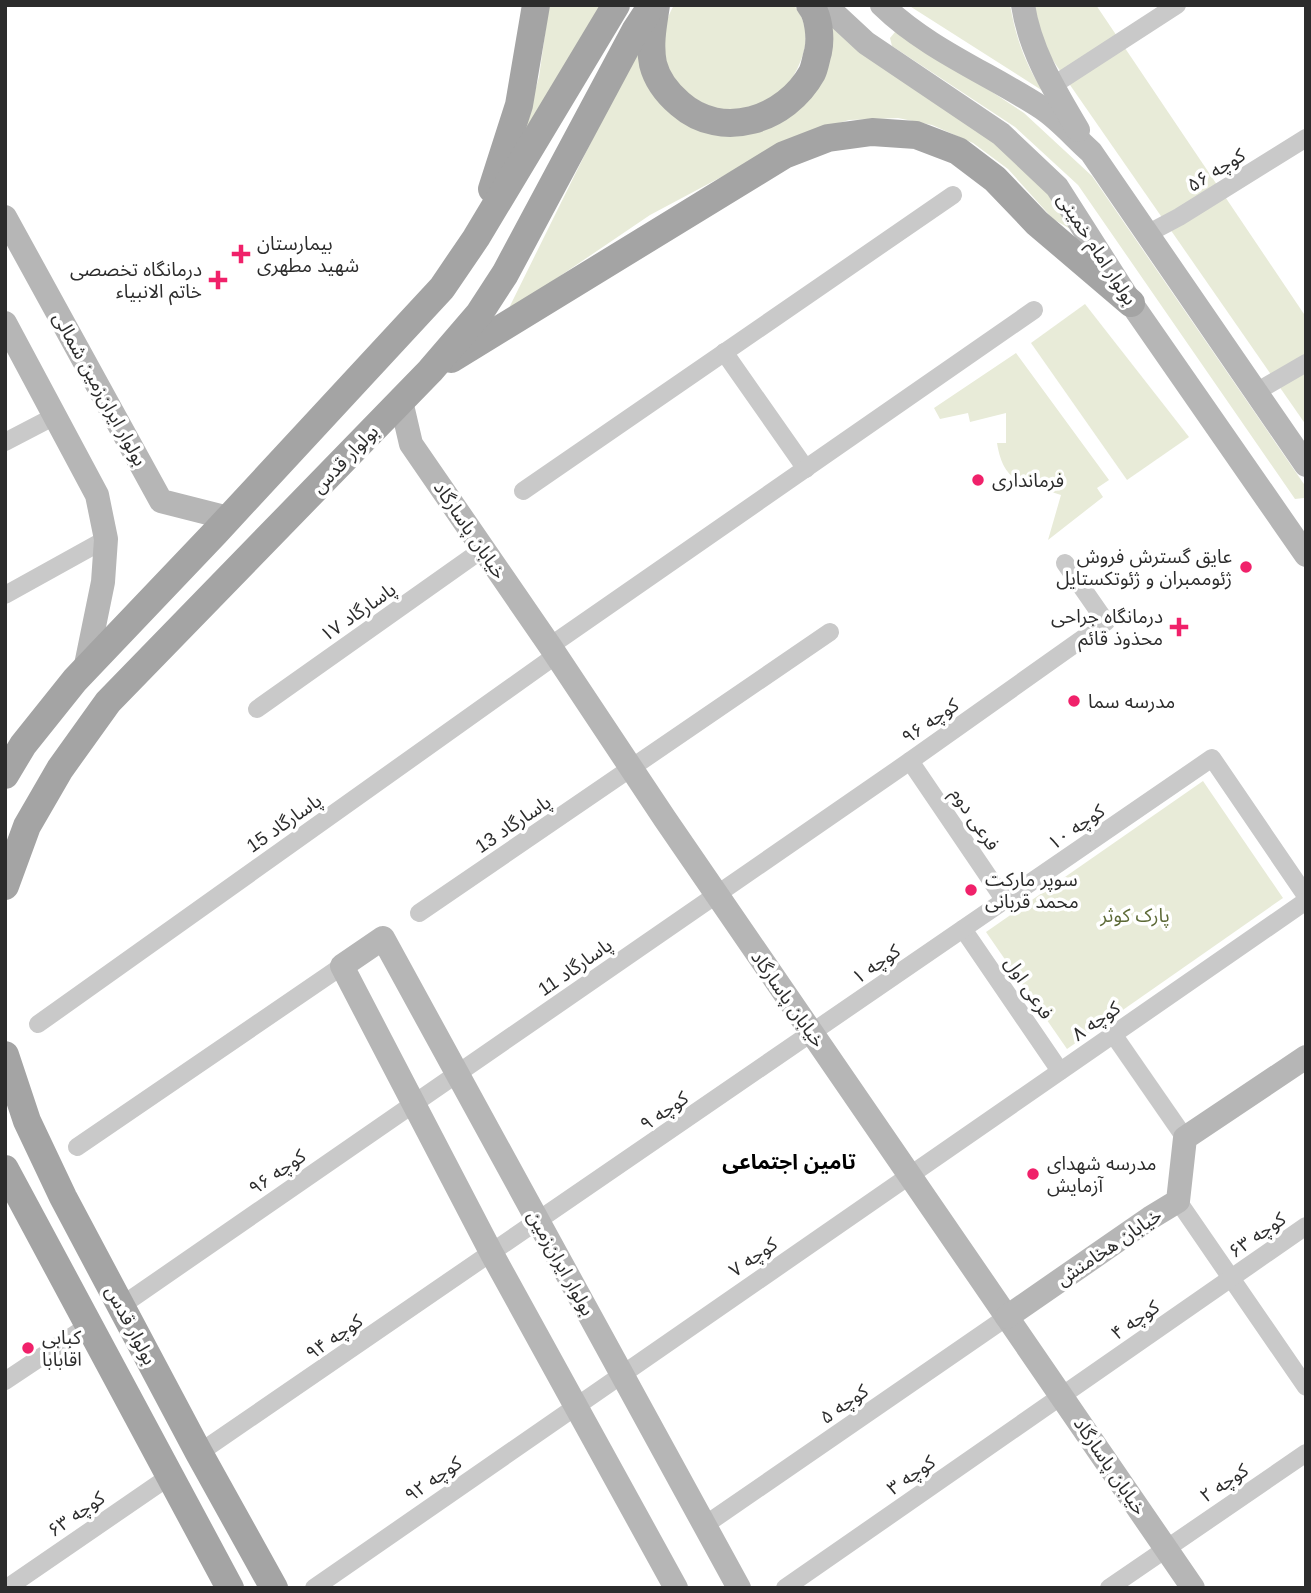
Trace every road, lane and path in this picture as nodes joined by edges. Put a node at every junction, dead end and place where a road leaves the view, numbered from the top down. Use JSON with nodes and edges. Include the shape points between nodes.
{"nodes":[{"id":1,"x":536,"y":5,"type":"edge"},
{"id":2,"x":615,"y":5,"type":"edge"},
{"id":3,"x":654,"y":5,"type":"edge"},
{"id":4,"x":810,"y":5,"type":"edge"},
{"id":5,"x":825,"y":5,"type":"edge"},
{"id":6,"x":882,"y":5,"type":"edge"},
{"id":7,"x":1023,"y":5,"type":"edge"},
{"id":8,"x":1177,"y":5,"type":"edge"},
{"id":9,"x":1052,"y":86,"type":"junction"},
{"id":10,"x":1306,"y":138,"type":"edge"},
{"id":11,"x":1091,"y":152,"type":"junction"},
{"id":12,"x":953,"y":195,"type":"dead end"},
{"id":13,"x":5,"y":217,"type":"edge"},
{"id":14,"x":1147,"y":233,"type":"junction"},
{"id":15,"x":476,"y":238,"type":"junction"},
{"id":16,"x":1131,"y":303,"type":"junction"},
{"id":17,"x":1034,"y":310,"type":"dead end"},
{"id":18,"x":5,"y":323,"type":"edge"},
{"id":19,"x":724,"y":352,"type":"junction"},
{"id":20,"x":1306,"y":363,"type":"edge"},
{"id":21,"x":430,"y":371,"type":"junction"},
{"id":22,"x":1256,"y":392,"type":"junction"},
{"id":23,"x":401,"y":401,"type":"junction"},
{"id":24,"x":55,"y":416,"type":"junction"},
{"id":25,"x":5,"y":442,"type":"edge"},
{"id":26,"x":1306,"y":465,"type":"edge"},
{"id":27,"x":806,"y":469,"type":"junction"},
{"id":28,"x":523,"y":491,"type":"dead end"},
{"id":29,"x":229,"y":518,"type":"junction"},
{"id":30,"x":106,"y":540,"type":"junction"},
{"id":31,"x":483,"y":550,"type":"junction"},
{"id":32,"x":1306,"y":555,"type":"edge"},
{"id":33,"x":1065,"y":562,"type":"dead end"},
{"id":34,"x":5,"y":595,"type":"edge"},
{"id":35,"x":830,"y":632,"type":"dead end"},
{"id":36,"x":553,"y":651,"type":"junction"},
{"id":37,"x":85,"y":670,"type":"junction"},
{"id":38,"x":257,"y":709,"type":"dead end"},
{"id":39,"x":910,"y":761,"type":"junction"},
{"id":40,"x":631,"y":768,"type":"junction"},
{"id":41,"x":5,"y":775,"type":"edge"},
{"id":42,"x":5,"y":886,"type":"edge"},
{"id":43,"x":717,"y":894,"type":"junction"},
{"id":44,"x":1306,"y":899,"type":"edge"},
{"id":45,"x":1005,"y":901,"type":"junction"},
{"id":46,"x":419,"y":914,"type":"dead end"},
{"id":47,"x":963,"y":929,"type":"junction"},
{"id":48,"x":342,"y":966,"type":"junction"},
{"id":49,"x":38,"y":1024,"type":"dead end"},
{"id":50,"x":813,"y":1034,"type":"junction"},
{"id":51,"x":1113,"y":1034,"type":"junction"},
{"id":52,"x":5,"y":1055,"type":"edge"},
{"id":53,"x":1306,"y":1057,"type":"edge"},
{"id":54,"x":1060,"y":1071,"type":"junction"},
{"id":55,"x":457,"y":1073,"type":"junction"},
{"id":56,"x":412,"y":1104,"type":"junction"},
{"id":57,"x":1185,"y":1138,"type":"junction"},
{"id":58,"x":77,"y":1147,"type":"dead end"},
{"id":59,"x":909,"y":1175,"type":"junction"},
{"id":60,"x":9,"y":1187,"type":"edge"},
{"id":61,"x":1178,"y":1201,"type":"junction"},
{"id":62,"x":538,"y":1222,"type":"junction"},
{"id":63,"x":1306,"y":1226,"type":"edge"},
{"id":64,"x":492,"y":1254,"type":"junction"},
{"id":65,"x":1232,"y":1278,"type":"junction"},
{"id":66,"x":121,"y":1306,"type":"junction"},
{"id":67,"x":1007,"y":1317,"type":"junction"},
{"id":68,"x":89,"y":1325,"type":"junction"},
{"id":69,"x":621,"y":1374,"type":"junction"},
{"id":70,"x":5,"y":1381,"type":"edge"},
{"id":71,"x":1306,"y":1387,"type":"edge"},
{"id":72,"x":1062,"y":1396,"type":"junction"},
{"id":73,"x":576,"y":1405,"type":"junction"},
{"id":74,"x":1306,"y":1452,"type":"edge"},
{"id":75,"x":200,"y":1453,"type":"junction"},
{"id":76,"x":170,"y":1476,"type":"junction"},
{"id":77,"x":705,"y":1525,"type":"junction"},
{"id":78,"x":1166,"y":1548,"type":"junction"},
{"id":79,"x":7,"y":1588,"type":"edge"},
{"id":80,"x":230,"y":1588,"type":"edge"},
{"id":81,"x":274,"y":1588,"type":"edge"},
{"id":82,"x":314,"y":1588,"type":"edge"},
{"id":83,"x":676,"y":1588,"type":"edge"},
{"id":84,"x":739,"y":1588,"type":"edge"},
{"id":85,"x":785,"y":1588,"type":"edge"},
{"id":86,"x":1109,"y":1588,"type":"edge"},
{"id":87,"x":1193,"y":1588,"type":"edge"}],
"edges":[{"from":1,"to":15,"type":"main road","via":[[519,105]]},
{"from":2,"to":15,"type":"main road"},
{"from":3,"to":4,"type":"main road","via":[[650,40],[654,67],[666,92],[687,110],[714,122],[740,124],[768,116],[793,98],[813,72],[820,43]]},
{"from":3,"to":21,"type":"main road","name":"بولوار قدس","via":[[635,31],[505,274],[479,314]]},
{"from":5,"to":16,"type":"street","name":"بولوار امام خمینی","via":[[866,43],[1001,134],[1057,187]]},
{"from":6,"to":11,"type":"street","via":[[934,44],[1045,110]]},
{"from":7,"to":9,"type":"street","via":[[1027,30]]},
{"from":8,"to":9,"type":"street"},
{"from":9,"to":11,"type":"street"},
{"from":10,"to":14,"type":"street","name":"کوچه ۵۶","via":[[1179,218]]},
{"from":11,"to":14,"type":"street"},
{"from":12,"to":19,"type":"street"},
{"from":13,"to":29,"type":"street","name":"بولوار ایران‌زمین شمالی","via":[[161,501]]},
{"from":14,"to":22,"type":"street"},
{"from":15,"to":29,"type":"main road","via":[[442,288]]},
{"from":16,"to":21,"type":"main road","via":[[958,151],[916,135],[872,132],[828,138],[784,155]]},
{"from":16,"to":32,"type":"street","name":"بولوار امام خمینی"},
{"from":17,"to":27,"type":"street","name":"پاسارگاد 15"},
{"from":18,"to":24,"type":"street"},
{"from":19,"to":27,"type":"street"},
{"from":19,"to":28,"type":"street"},
{"from":20,"to":22,"type":"street"},
{"from":21,"to":23,"type":"main road","name":"بولوار قدس"},
{"from":22,"to":26,"type":"street"},
{"from":23,"to":31,"type":"street","name":"خیابان پاسارگاد","via":[[411,444]]},
{"from":23,"to":42,"type":"main road","name":"بولوار قدس","via":[[108,702],[60,769],[27,827]]},
{"from":24,"to":25,"type":"street"},
{"from":24,"to":30,"type":"street","via":[[97,495]]},
{"from":27,"to":36,"type":"street","name":"پاسارگاد 15"},
{"from":29,"to":37,"type":"main road"},
{"from":30,"to":34,"type":"street"},
{"from":30,"to":37,"type":"street","via":[[103,582]]},
{"from":31,"to":36,"type":"street","name":"خیابان پاسارگاد"},
{"from":31,"to":38,"type":"street","name":"پاسارگاد ۱۷"},
{"from":33,"to":39,"type":"street","name":"کوچه ۹۶","via":[[1106,622]]},
{"from":35,"to":40,"type":"street","name":"پاسارگاد 13"},
{"from":36,"to":40,"type":"street","name":"خیابان پاسارگاد"},
{"from":36,"to":49,"type":"street","name":"پاسارگاد 15"},
{"from":37,"to":41,"type":"main road","via":[[23,745]]},
{"from":39,"to":43,"type":"street","name":"کوچه ۹۶"},
{"from":39,"to":45,"type":"street","name":"فرعی دوم"},
{"from":40,"to":43,"type":"street","name":"خیابان پاسارگاد"},
{"from":40,"to":46,"type":"street","name":"پاسارگاد 13"},
{"from":43,"to":50,"type":"street","name":"خیابان پاسارگاد"},
{"from":43,"to":55,"type":"street","name":"پاسارگاد 11"},
{"from":44,"to":45,"type":"street","name":"کوچه ۱۰","via":[[1212,758]]},
{"from":44,"to":51,"type":"street","name":"کوچه ۸"},
{"from":45,"to":47,"type":"street","name":"کوچه ۱۰"},
{"from":47,"to":50,"type":"street","name":"کوچه ۱"},
{"from":47,"to":54,"type":"street","name":"فرعی اول"},
{"from":48,"to":55,"type":"street","name":"بولوار ایران‌زمین","via":[[383,938]]},
{"from":48,"to":56,"type":"street"},
{"from":48,"to":58,"type":"street"},
{"from":50,"to":59,"type":"street","name":"خیابان پاسارگاد"},
{"from":50,"to":62,"type":"street","name":"کوچه ۹"},
{"from":51,"to":54,"type":"street","name":"کوچه ۸"},
{"from":51,"to":57,"type":"street"},
{"from":52,"to":66,"type":"main road","name":"بولوار قدس","via":[[27,1121]]},
{"from":53,"to":57,"type":"street"},
{"from":54,"to":59,"type":"street","name":"کوچه ۸"},
{"from":55,"to":56,"type":"street","name":"کوچه ۹۶"},
{"from":55,"to":62,"type":"street","name":"بولوار ایران‌زمین"},
{"from":56,"to":64,"type":"street"},
{"from":56,"to":66,"type":"street","name":"کوچه ۹۶"},
{"from":57,"to":61,"type":"street","name":"خیابان هخامنش"},
{"from":59,"to":67,"type":"street","name":"خیابان پاسارگاد"},
{"from":59,"to":69,"type":"street","name":"کوچه ۷"},
{"from":60,"to":68,"type":"main road","name":"بولوار قدس"},
{"from":61,"to":65,"type":"street"},
{"from":61,"to":67,"type":"street","name":"خیابان هخامنش"},
{"from":62,"to":64,"type":"street","name":"کوچه ۹"},
{"from":62,"to":69,"type":"street","name":"بولوار ایران‌زمین"},
{"from":63,"to":65,"type":"street","name":"کوچه ۶۳"},
{"from":64,"to":73,"type":"street"},
{"from":64,"to":75,"type":"street","name":"کوچه ۹۴"},
{"from":65,"to":71,"type":"street"},
{"from":65,"to":72,"type":"street","name":"کوچه ۴"},
{"from":66,"to":75,"type":"main road","name":"بولوار قدس"},
{"from":67,"to":72,"type":"street","name":"خیابان پاسارگاد"},
{"from":67,"to":77,"type":"street","name":"کوچه ۵"},
{"from":68,"to":70,"type":"street"},
{"from":68,"to":76,"type":"main road","name":"بولوار قدس"},
{"from":69,"to":73,"type":"street","name":"کوچه ۷"},
{"from":69,"to":77,"type":"street","name":"بولوار ایران‌زمین"},
{"from":72,"to":78,"type":"street","name":"خیابان پاسارگاد"},
{"from":72,"to":85,"type":"street","name":"کوچه ۳"},
{"from":73,"to":82,"type":"street","name":"کوچه ۹۲"},
{"from":73,"to":83,"type":"street"},
{"from":74,"to":78,"type":"street","name":"کوچه ۲"},
{"from":75,"to":81,"type":"main road","name":"بولوار قدس"},
{"from":76,"to":79,"type":"street","name":"کوچه ۶۳"},
{"from":76,"to":80,"type":"main road","name":"بولوار قدس"},
{"from":77,"to":84,"type":"street","name":"بولوار ایران‌زمین"},
{"from":78,"to":86,"type":"street","name":"کوچه ۲"},
{"from":78,"to":87,"type":"street","name":"خیابان پاسارگاد"}]}
